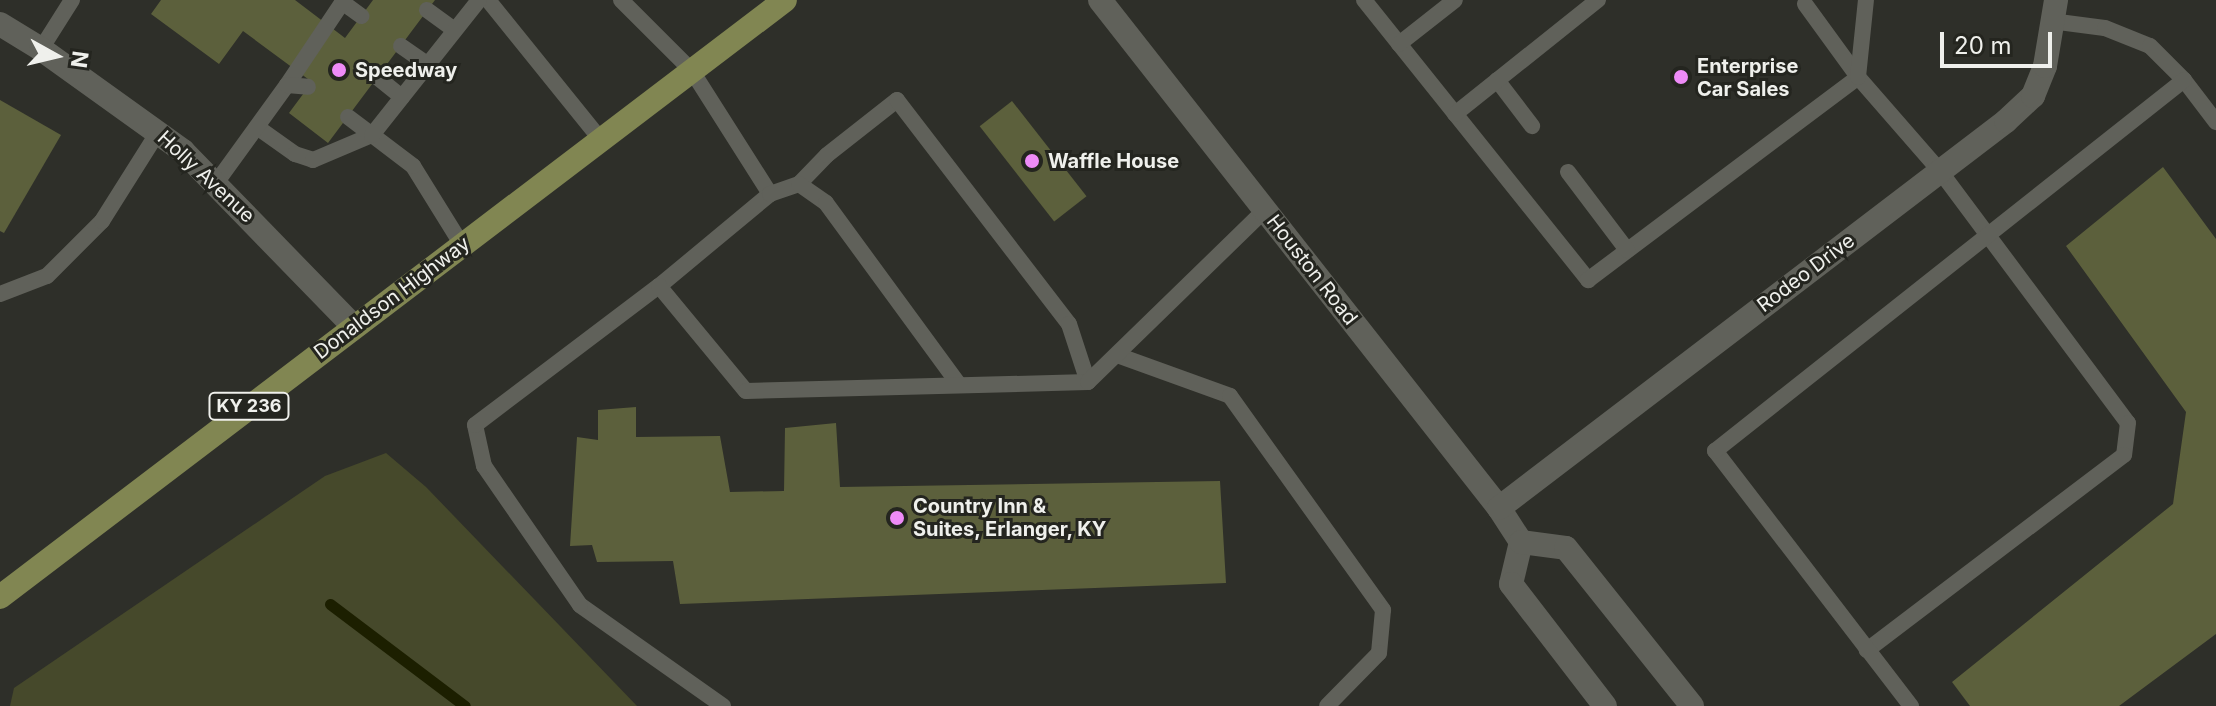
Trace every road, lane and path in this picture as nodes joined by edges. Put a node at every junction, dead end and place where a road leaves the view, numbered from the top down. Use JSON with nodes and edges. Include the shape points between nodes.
{"nodes":[{"id":1,"x":72,"y":0,"type":"edge"},
{"id":2,"x":479,"y":0,"type":"edge"},
{"id":3,"x":488,"y":0,"type":"edge"},
{"id":4,"x":621,"y":0,"type":"edge"},
{"id":5,"x":785,"y":0,"type":"edge"},
{"id":6,"x":1100,"y":0,"type":"edge"},
{"id":7,"x":1364,"y":0,"type":"edge"},
{"id":8,"x":1455,"y":0,"type":"edge"},
{"id":9,"x":1598,"y":0,"type":"edge"},
{"id":10,"x":1866,"y":0,"type":"edge"},
{"id":11,"x":343,"y":1,"type":"edge"},
{"id":12,"x":1805,"y":4,"type":"dead end"},
{"id":13,"x":427,"y":10,"type":"dead end"},
{"id":14,"x":2053,"y":10,"type":"edge"},
{"id":15,"x":361,"y":16,"type":"dead end"},
{"id":16,"x":0,"y":24,"type":"edge"},
{"id":17,"x":455,"y":30,"type":"junction"},
{"id":18,"x":1399,"y":44,"type":"junction"},
{"id":19,"x":401,"y":46,"type":"dead end"},
{"id":20,"x":41,"y":49,"type":"junction"},
{"id":21,"x":428,"y":65,"type":"junction"},
{"id":22,"x":692,"y":71,"type":"junction"},
{"id":23,"x":377,"y":77,"type":"dead end"},
{"id":24,"x":1858,"y":77,"type":"junction"},
{"id":25,"x":1497,"y":80,"type":"junction"},
{"id":26,"x":2184,"y":80,"type":"junction"},
{"id":27,"x":287,"y":85,"type":"junction"},
{"id":28,"x":308,"y":87,"type":"dead end"},
{"id":29,"x":402,"y":97,"type":"junction"},
{"id":30,"x":1455,"y":114,"type":"junction"},
{"id":31,"x":348,"y":117,"type":"dead end"},
{"id":32,"x":2216,"y":122,"type":"edge"},
{"id":33,"x":1532,"y":126,"type":"dead end"},
{"id":34,"x":257,"y":127,"type":"junction"},
{"id":35,"x":158,"y":132,"type":"junction"},
{"id":36,"x":372,"y":135,"type":"junction"},
{"id":37,"x":601,"y":140,"type":"junction"},
{"id":38,"x":1940,"y":171,"type":"junction"},
{"id":39,"x":1568,"y":172,"type":"dead end"},
{"id":40,"x":216,"y":183,"type":"junction"},
{"id":41,"x":799,"y":184,"type":"junction"},
{"id":42,"x":770,"y":194,"type":"junction"},
{"id":43,"x":1265,"y":210,"type":"junction"},
{"id":44,"x":1989,"y":234,"type":"junction"},
{"id":45,"x":462,"y":245,"type":"junction"},
{"id":46,"x":1627,"y":250,"type":"junction"},
{"id":47,"x":659,"y":286,"type":"junction"},
{"id":48,"x":0,"y":294,"type":"edge"},
{"id":49,"x":353,"y":326,"type":"junction"},
{"id":50,"x":1117,"y":355,"type":"junction"},
{"id":51,"x":1088,"y":382,"type":"junction"},
{"id":52,"x":959,"y":385,"type":"junction"},
{"id":53,"x":1499,"y":508,"type":"junction"},
{"id":54,"x":1521,"y":542,"type":"junction"},
{"id":55,"x":0,"y":597,"type":"edge"},
{"id":56,"x":1867,"y":650,"type":"junction"},
{"id":57,"x":723,"y":706,"type":"edge"},
{"id":58,"x":1327,"y":706,"type":"edge"},
{"id":59,"x":1605,"y":706,"type":"edge"},
{"id":60,"x":1692,"y":706,"type":"edge"},
{"id":61,"x":1911,"y":706,"type":"edge"}],
"edges":[{"from":1,"to":20,"type":"lane"},
{"from":2,"to":17,"type":"lane"},
{"from":3,"to":37,"type":"lane"},
{"from":4,"to":22,"type":"lane"},
{"from":5,"to":22,"type":"main road","name":"Donaldson Highway","number":"KY 236"},
{"from":6,"to":43,"type":"street","name":"Houston Road"},
{"from":7,"to":18,"type":"lane"},
{"from":8,"to":18,"type":"lane"},
{"from":9,"to":25,"type":"lane"},
{"from":10,"to":24,"type":"lane"},
{"from":11,"to":15,"type":"lane"},
{"from":11,"to":27,"type":"lane"},
{"from":12,"to":24,"type":"lane"},
{"from":13,"to":17,"type":"lane"},
{"from":14,"to":26,"type":"lane","via":[[2150,46]]},
{"from":14,"to":38,"type":"street","name":"Rodeo Drive","via":[[2045,66],[2033,96]]},
{"from":16,"to":20,"type":"street","name":"Holly Avenue"},
{"from":17,"to":21,"type":"lane"},
{"from":18,"to":30,"type":"lane"},
{"from":19,"to":21,"type":"lane"},
{"from":20,"to":35,"type":"street","name":"Holly Avenue"},
{"from":21,"to":29,"type":"lane"},
{"from":22,"to":37,"type":"main road","name":"Donaldson Highway","number":"KY 236"},
{"from":22,"to":42,"type":"lane"},
{"from":23,"to":29,"type":"lane"},
{"from":24,"to":38,"type":"lane"},
{"from":24,"to":46,"type":"lane"},
{"from":25,"to":30,"type":"lane"},
{"from":25,"to":33,"type":"lane"},
{"from":26,"to":32,"type":"lane"},
{"from":26,"to":44,"type":"lane"},
{"from":27,"to":28,"type":"lane"},
{"from":27,"to":34,"type":"lane"},
{"from":29,"to":36,"type":"lane"},
{"from":30,"to":46,"type":"lane","via":[[1588,280]]},
{"from":31,"to":36,"type":"lane"},
{"from":34,"to":36,"type":"lane","via":[[313,160]]},
{"from":34,"to":40,"type":"lane"},
{"from":35,"to":40,"type":"street","name":"Holly Avenue"},
{"from":35,"to":48,"type":"lane","via":[[102,221],[47,276]]},
{"from":36,"to":45,"type":"lane","via":[[413,166]]},
{"from":37,"to":45,"type":"main road","name":"Donaldson Highway","number":"KY 236"},
{"from":38,"to":44,"type":"lane"},
{"from":38,"to":53,"type":"street","name":"Rodeo Drive"},
{"from":39,"to":46,"type":"lane"},
{"from":40,"to":49,"type":"street","name":"Holly Avenue"},
{"from":41,"to":42,"type":"lane"},
{"from":41,"to":51,"type":"lane","via":[[897,100],[1069,324]]},
{"from":41,"to":52,"type":"lane","via":[[826,203]]},
{"from":42,"to":47,"type":"lane"},
{"from":43,"to":50,"type":"lane"},
{"from":43,"to":53,"type":"street","name":"Houston Road"},
{"from":44,"to":56,"type":"lane","via":[[2128,423],[2124,455]]},
{"from":44,"to":56,"type":"lane","via":[[1715,451]]},
{"from":45,"to":49,"type":"main road","name":"Donaldson Highway","number":"KY 236"},
{"from":47,"to":52,"type":"lane","via":[[746,391]]},
{"from":47,"to":57,"type":"lane","via":[[475,425],[484,466],[580,605]]},
{"from":49,"to":55,"type":"main road","name":"Donaldson Highway","number":"KY 236"},
{"from":50,"to":51,"type":"lane"},
{"from":50,"to":58,"type":"lane","via":[[1230,396],[1383,610],[1379,653]]},
{"from":51,"to":52,"type":"lane"},
{"from":53,"to":54,"type":"street","name":"Houston Road"},
{"from":54,"to":59,"type":"street","via":[[1511,584]]},
{"from":54,"to":60,"type":"street","via":[[1566,548]]},
{"from":56,"to":61,"type":"lane"}]}
